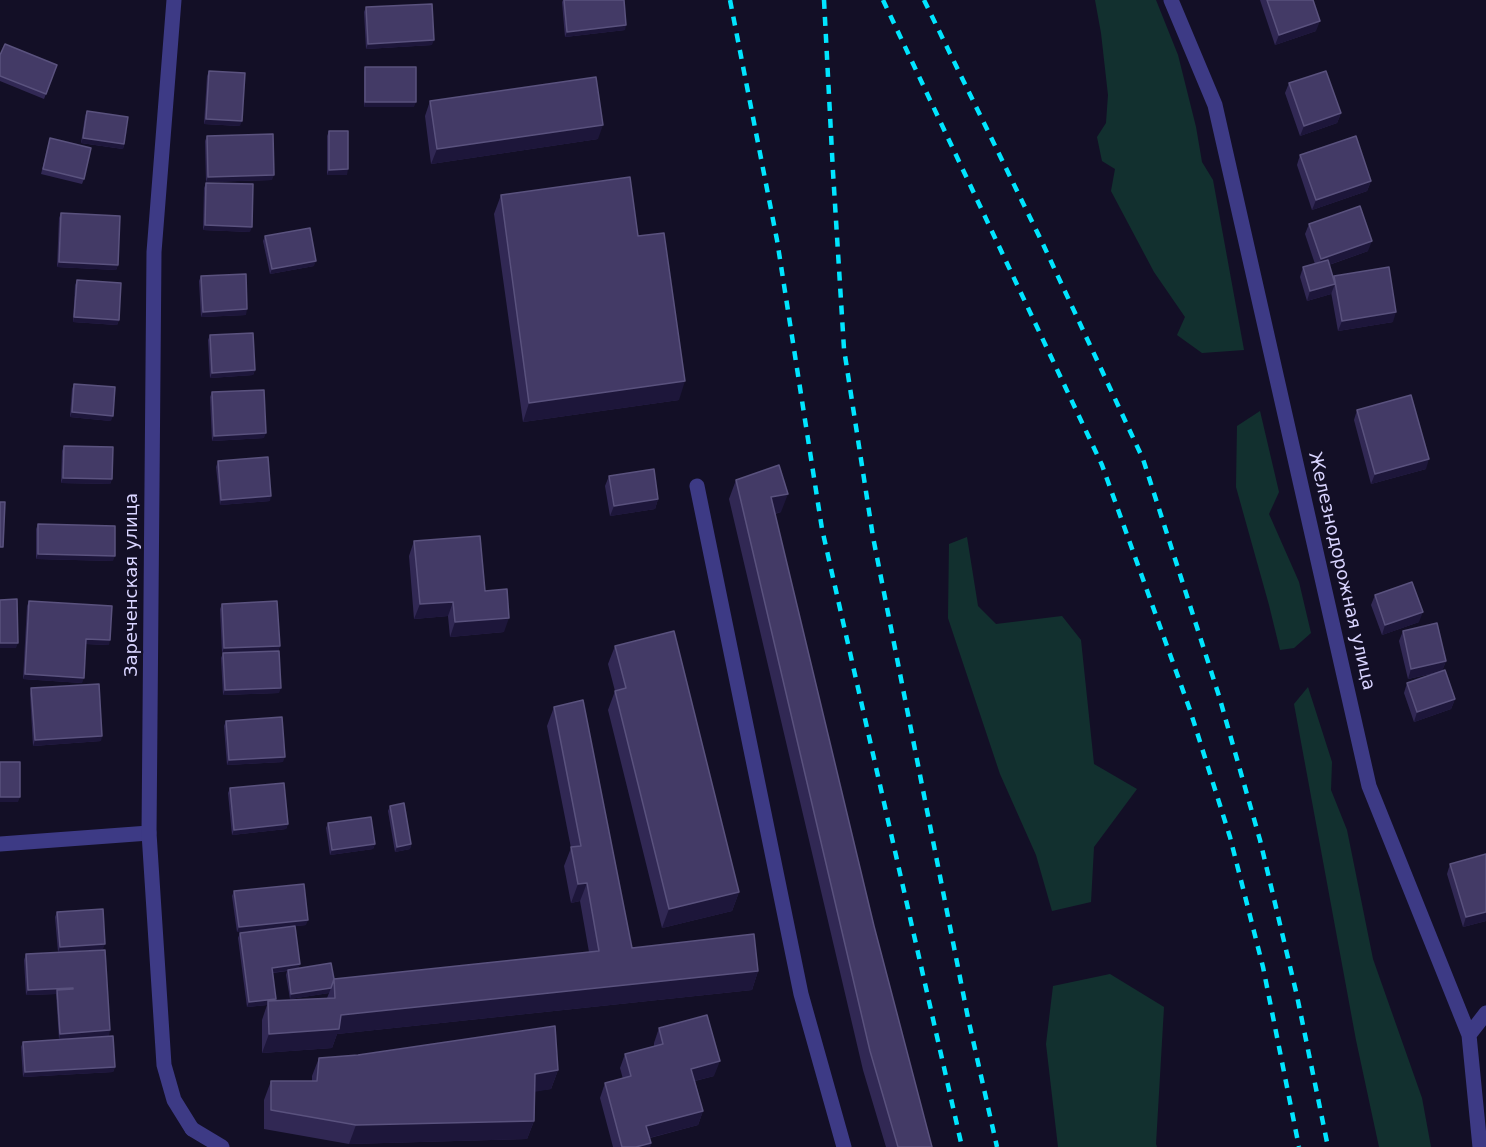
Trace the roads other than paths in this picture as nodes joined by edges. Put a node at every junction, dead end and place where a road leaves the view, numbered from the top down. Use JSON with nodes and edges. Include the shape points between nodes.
{"nodes":[{"id":1,"x":174,"y":0,"type":"edge"},
{"id":2,"x":1171,"y":0,"type":"edge"},
{"id":3,"x":697,"y":486,"type":"dead end"},
{"id":4,"x":149,"y":833,"type":"junction"},
{"id":5,"x":0,"y":844,"type":"edge"},
{"id":6,"x":1486,"y":1013,"type":"edge"},
{"id":7,"x":1469,"y":1035,"type":"junction"},
{"id":8,"x":222,"y":1147,"type":"edge"},
{"id":9,"x":844,"y":1147,"type":"edge"},
{"id":10,"x":1480,"y":1147,"type":"edge"}],
"edges":[{"from":1,"to":4,"type":"street","name":"Зареченская улица","via":[[154,252]]},
{"from":2,"to":7,"type":"street","name":"Железнодорожная улица","via":[[1215,105],[1369,786]]},
{"from":3,"to":9,"type":"street","via":[[801,994]]},
{"from":4,"to":5,"type":"street"},
{"from":4,"to":8,"type":"street","name":"Зареченская улица","via":[[164,1065],[174,1100],[192,1129]]},
{"from":6,"to":7,"type":"street"},
{"from":7,"to":10,"type":"street","name":"Железнодорожная улица"}]}
